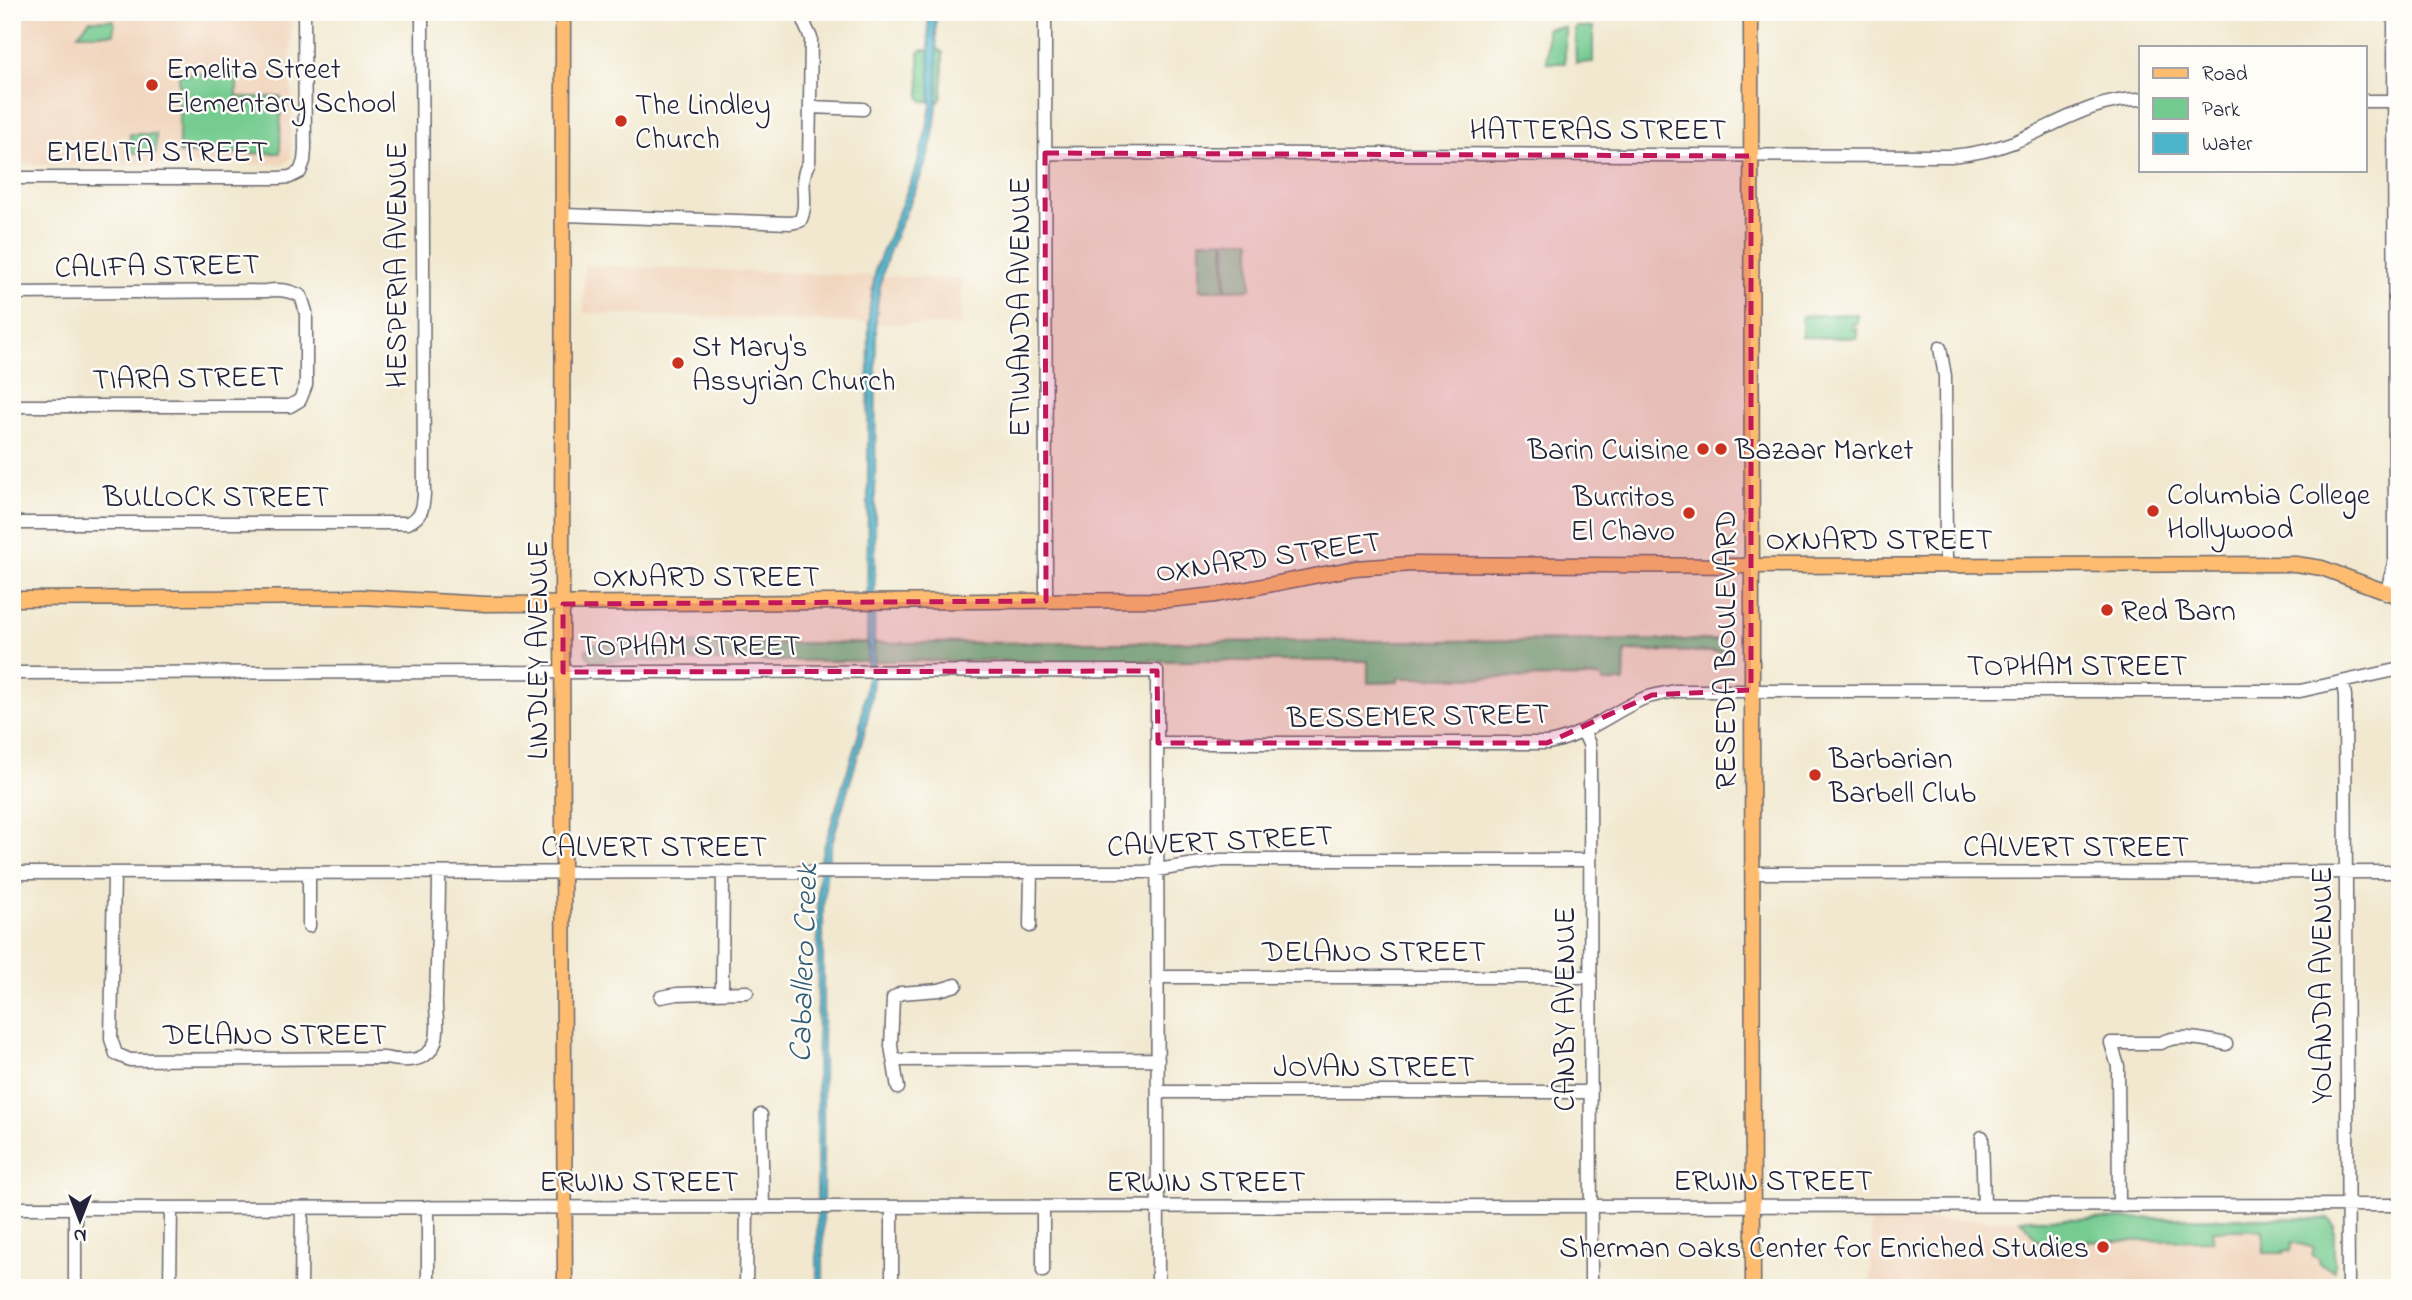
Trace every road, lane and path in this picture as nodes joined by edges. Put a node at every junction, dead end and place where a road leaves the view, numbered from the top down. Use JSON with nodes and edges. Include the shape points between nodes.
{"nodes":[{"id":1,"x":304,"y":12,"type":"edge"},
{"id":2,"x":422,"y":12,"type":"edge"},
{"id":3,"x":563,"y":12,"type":"edge"},
{"id":4,"x":806,"y":12,"type":"edge"},
{"id":5,"x":1045,"y":12,"type":"edge"},
{"id":6,"x":1751,"y":12,"type":"edge"},
{"id":7,"x":2394,"y":12,"type":"edge"},
{"id":8,"x":2139,"y":99,"type":"edge"},
{"id":9,"x":2366,"y":100,"type":"edge"},
{"id":10,"x":2397,"y":101,"type":"edge"},
{"id":11,"x":810,"y":107,"type":"junction"},
{"id":12,"x":863,"y":109,"type":"dead end"},
{"id":13,"x":1045,"y":153,"type":"junction"},
{"id":14,"x":1751,"y":156,"type":"junction"},
{"id":15,"x":12,"y":178,"type":"edge"},
{"id":16,"x":564,"y":215,"type":"junction"},
{"id":17,"x":12,"y":293,"type":"edge"},
{"id":18,"x":301,"y":296,"type":"joint"},
{"id":19,"x":1940,"y":348,"type":"dead end"},
{"id":20,"x":12,"y":406,"type":"edge"},
{"id":21,"x":419,"y":517,"type":"joint"},
{"id":22,"x":12,"y":523,"type":"edge"},
{"id":23,"x":1946,"y":565,"type":"junction"},
{"id":24,"x":1751,"y":566,"type":"junction"},
{"id":25,"x":2393,"y":595,"type":"edge"},
{"id":26,"x":12,"y":599,"type":"edge"},
{"id":27,"x":1046,"y":601,"type":"junction"},
{"id":28,"x":563,"y":604,"type":"junction"},
{"id":29,"x":2400,"y":669,"type":"edge"},
{"id":30,"x":563,"y":672,"type":"junction"},
{"id":31,"x":12,"y":673,"type":"edge"},
{"id":32,"x":2343,"y":682,"type":"junction"},
{"id":33,"x":1751,"y":690,"type":"junction"},
{"id":34,"x":1583,"y":731,"type":"junction"},
{"id":35,"x":1158,"y":743,"type":"junction"},
{"id":36,"x":1590,"y":860,"type":"junction"},
{"id":37,"x":1158,"y":871,"type":"junction"},
{"id":38,"x":723,"y":872,"type":"junction"},
{"id":39,"x":1031,"y":872,"type":"junction"},
{"id":40,"x":2400,"y":872,"type":"edge"},
{"id":41,"x":12,"y":873,"type":"edge"},
{"id":42,"x":564,"y":873,"type":"junction"},
{"id":43,"x":1752,"y":873,"type":"junction"},
{"id":44,"x":2346,"y":873,"type":"junction"},
{"id":45,"x":114,"y":874,"type":"junction"},
{"id":46,"x":309,"y":874,"type":"junction"},
{"id":47,"x":439,"y":874,"type":"junction"},
{"id":48,"x":309,"y":926,"type":"dead end"},
{"id":49,"x":1030,"y":926,"type":"dead end"},
{"id":50,"x":1590,"y":976,"type":"junction"},
{"id":51,"x":1158,"y":977,"type":"junction"},
{"id":52,"x":956,"y":985,"type":"dead end"},
{"id":53,"x":747,"y":992,"type":"dead end"},
{"id":54,"x":722,"y":993,"type":"junction"},
{"id":55,"x":662,"y":997,"type":"dead end"},
{"id":56,"x":2226,"y":1044,"type":"dead end"},
{"id":57,"x":1158,"y":1059,"type":"junction"},
{"id":58,"x":895,"y":1060,"type":"junction"},
{"id":59,"x":898,"y":1087,"type":"dead end"},
{"id":60,"x":1158,"y":1092,"type":"junction"},
{"id":61,"x":1590,"y":1092,"type":"junction"},
{"id":62,"x":761,"y":1115,"type":"dead end"},
{"id":63,"x":1982,"y":1138,"type":"dead end"},
{"id":64,"x":1984,"y":1205,"type":"junction"},
{"id":65,"x":2119,"y":1205,"type":"junction"},
{"id":66,"x":2348,"y":1205,"type":"junction"},
{"id":67,"x":2400,"y":1205,"type":"edge"},
{"id":68,"x":1591,"y":1206,"type":"junction"},
{"id":69,"x":1753,"y":1206,"type":"junction"},
{"id":70,"x":428,"y":1207,"type":"junction"},
{"id":71,"x":566,"y":1207,"type":"junction"},
{"id":72,"x":1043,"y":1207,"type":"junction"},
{"id":73,"x":1159,"y":1207,"type":"junction"},
{"id":74,"x":12,"y":1208,"type":"edge"},
{"id":75,"x":75,"y":1208,"type":"junction"},
{"id":76,"x":171,"y":1208,"type":"junction"},
{"id":77,"x":302,"y":1208,"type":"junction"},
{"id":78,"x":747,"y":1208,"type":"junction"},
{"id":79,"x":762,"y":1208,"type":"junction"},
{"id":80,"x":892,"y":1208,"type":"junction"},
{"id":81,"x":1043,"y":1271,"type":"dead end"},
{"id":82,"x":75,"y":1288,"type":"edge"},
{"id":83,"x":170,"y":1288,"type":"edge"},
{"id":84,"x":301,"y":1288,"type":"edge"},
{"id":85,"x":428,"y":1288,"type":"edge"},
{"id":86,"x":565,"y":1288,"type":"edge"},
{"id":87,"x":746,"y":1288,"type":"edge"},
{"id":88,"x":892,"y":1288,"type":"edge"},
{"id":89,"x":1158,"y":1288,"type":"edge"},
{"id":90,"x":1591,"y":1288,"type":"edge"},
{"id":91,"x":1753,"y":1288,"type":"edge"},
{"id":92,"x":2348,"y":1288,"type":"edge"}],
"edges":[{"from":1,"to":15,"type":"street","name":"EMELITA STREET","via":[[305,149],[300,172],[279,178]]},
{"from":2,"to":21,"type":"street","name":"HESPERIA AVENUE","via":[[424,494]]},
{"from":3,"to":16,"type":"main road","name":"LINDLEY AVENUE"},
{"from":4,"to":11,"type":"street","via":[[811,38]]},
{"from":5,"to":13,"type":"street","name":"ETIWANDA AVENUE"},
{"from":6,"to":14,"type":"main road","name":"RESEDA BOULEVARD"},
{"from":7,"to":10,"type":"street"},
{"from":8,"to":14,"type":"street","name":"HATTERAS STREET","via":[[2092,106],[2016,141],[1973,154]]},
{"from":9,"to":10,"type":"street"},
{"from":10,"to":25,"type":"street"},
{"from":11,"to":12,"type":"street"},
{"from":11,"to":16,"type":"street","via":[[809,163],[804,170],[800,220]]},
{"from":13,"to":14,"type":"street","name":"HATTERAS STREET"},
{"from":13,"to":27,"type":"street","name":"ETIWANDA AVENUE"},
{"from":14,"to":24,"type":"main road","name":"RESEDA BOULEVARD"},
{"from":16,"to":28,"type":"main road","name":"LINDLEY AVENUE"},
{"from":17,"to":18,"type":"street","name":"CALIFA STREET","via":[[277,289]]},
{"from":18,"to":20,"type":"street","name":"TIARA STREET","via":[[306,312],[306,385],[300,400],[290,406]]},
{"from":19,"to":23,"type":"street","via":[[1945,376]]},
{"from":21,"to":22,"type":"street","name":"BULLOCK STREET","via":[[408,523]]},
{"from":23,"to":24,"type":"main road","name":"OXNARD STREET"},
{"from":23,"to":25,"type":"main road","name":"OXNARD STREET","via":[[2296,564],[2333,572]]},
{"from":24,"to":27,"type":"main road","name":"OXNARD STREET","via":[[1413,564],[1355,568],[1193,598]]},
{"from":24,"to":33,"type":"main road","name":"RESEDA BOULEVARD"},
{"from":26,"to":28,"type":"main road","name":"OXNARD STREET","via":[[361,597],[455,604]]},
{"from":27,"to":28,"type":"main road","name":"OXNARD STREET"},
{"from":28,"to":30,"type":"main road","name":"LINDLEY AVENUE"},
{"from":29,"to":32,"type":"street","name":"TOPHAM STREET"},
{"from":30,"to":31,"type":"street","name":"TOPHAM STREET"},
{"from":30,"to":35,"type":"street","name":"TOPHAM STREET","via":[[1157,671]]},
{"from":30,"to":42,"type":"main road","name":"LINDLEY AVENUE"},
{"from":32,"to":33,"type":"street","name":"TOPHAM STREET","via":[[2300,691]]},
{"from":32,"to":44,"type":"street","name":"YOLANDA AVENUE"},
{"from":33,"to":34,"type":"street","name":"BESSEMER STREET","via":[[1653,695]]},
{"from":33,"to":43,"type":"main road","name":"RESEDA BOULEVARD"},
{"from":34,"to":35,"type":"street","name":"BESSEMER STREET","via":[[1548,743]]},
{"from":34,"to":36,"type":"street","name":"CANBY AVENUE","via":[[1589,744]]},
{"from":35,"to":37,"type":"street"},
{"from":36,"to":37,"type":"street","name":"CALVERT STREET","via":[[1221,860]]},
{"from":36,"to":50,"type":"street","name":"CANBY AVENUE"},
{"from":37,"to":39,"type":"street","name":"CALVERT STREET"},
{"from":37,"to":51,"type":"street"},
{"from":38,"to":39,"type":"street","name":"CALVERT STREET"},
{"from":38,"to":42,"type":"street","name":"CALVERT STREET"},
{"from":38,"to":54,"type":"street"},
{"from":39,"to":49,"type":"street"},
{"from":40,"to":44,"type":"street","name":"CALVERT STREET"},
{"from":41,"to":45,"type":"street","name":"CALVERT STREET"},
{"from":42,"to":47,"type":"street","name":"CALVERT STREET"},
{"from":42,"to":71,"type":"main road","name":"LINDLEY AVENUE"},
{"from":43,"to":44,"type":"street","name":"CALVERT STREET"},
{"from":43,"to":69,"type":"main road","name":"RESEDA BOULEVARD"},
{"from":44,"to":66,"type":"street","name":"YOLANDA AVENUE"},
{"from":45,"to":46,"type":"street","name":"CALVERT STREET"},
{"from":45,"to":47,"type":"street","name":"DELANO STREET","via":[[111,1039],[120,1056],[137,1061],[404,1061],[429,1053],[437,1032]]},
{"from":46,"to":47,"type":"street","name":"CALVERT STREET"},
{"from":46,"to":48,"type":"street"},
{"from":50,"to":51,"type":"street","name":"DELANO STREET"},
{"from":50,"to":61,"type":"street","name":"CANBY AVENUE"},
{"from":51,"to":57,"type":"street"},
{"from":52,"to":58,"type":"street","via":[[892,998]]},
{"from":53,"to":54,"type":"street"},
{"from":54,"to":55,"type":"street"},
{"from":56,"to":65,"type":"street","via":[[2167,1039],[2161,1043],[2112,1043],[2118,1066]]},
{"from":57,"to":58,"type":"street"},
{"from":57,"to":60,"type":"street"},
{"from":58,"to":59,"type":"street"},
{"from":60,"to":61,"type":"street","name":"JOVAN STREET"},
{"from":60,"to":73,"type":"street"},
{"from":61,"to":68,"type":"street","name":"CANBY AVENUE"},
{"from":62,"to":79,"type":"street"},
{"from":63,"to":64,"type":"street"},
{"from":64,"to":65,"type":"street","name":"ERWIN STREET"},
{"from":64,"to":69,"type":"street","name":"ERWIN STREET"},
{"from":65,"to":66,"type":"street","name":"ERWIN STREET"},
{"from":66,"to":67,"type":"street","name":"ERWIN STREET"},
{"from":66,"to":92,"type":"street","name":"YOLANDA AVENUE"},
{"from":68,"to":69,"type":"street","name":"ERWIN STREET"},
{"from":68,"to":73,"type":"street","name":"ERWIN STREET"},
{"from":68,"to":90,"type":"street","name":"CANBY AVENUE"},
{"from":69,"to":91,"type":"main road","name":"RESEDA BOULEVARD"},
{"from":70,"to":71,"type":"street","name":"ERWIN STREET"},
{"from":70,"to":77,"type":"street","name":"ERWIN STREET"},
{"from":70,"to":85,"type":"street"},
{"from":71,"to":78,"type":"street","name":"ERWIN STREET"},
{"from":71,"to":86,"type":"main road","name":"LINDLEY AVENUE"},
{"from":72,"to":73,"type":"street","name":"ERWIN STREET"},
{"from":72,"to":80,"type":"street","name":"ERWIN STREET"},
{"from":72,"to":81,"type":"street"},
{"from":73,"to":89,"type":"street"},
{"from":74,"to":75,"type":"street","name":"ERWIN STREET"},
{"from":75,"to":76,"type":"street","name":"ERWIN STREET"},
{"from":75,"to":82,"type":"street"},
{"from":76,"to":77,"type":"street","name":"ERWIN STREET"},
{"from":76,"to":83,"type":"street"},
{"from":77,"to":84,"type":"street"},
{"from":78,"to":79,"type":"street","name":"ERWIN STREET"},
{"from":78,"to":87,"type":"street"},
{"from":79,"to":80,"type":"street","name":"ERWIN STREET"},
{"from":80,"to":88,"type":"street"}]}
